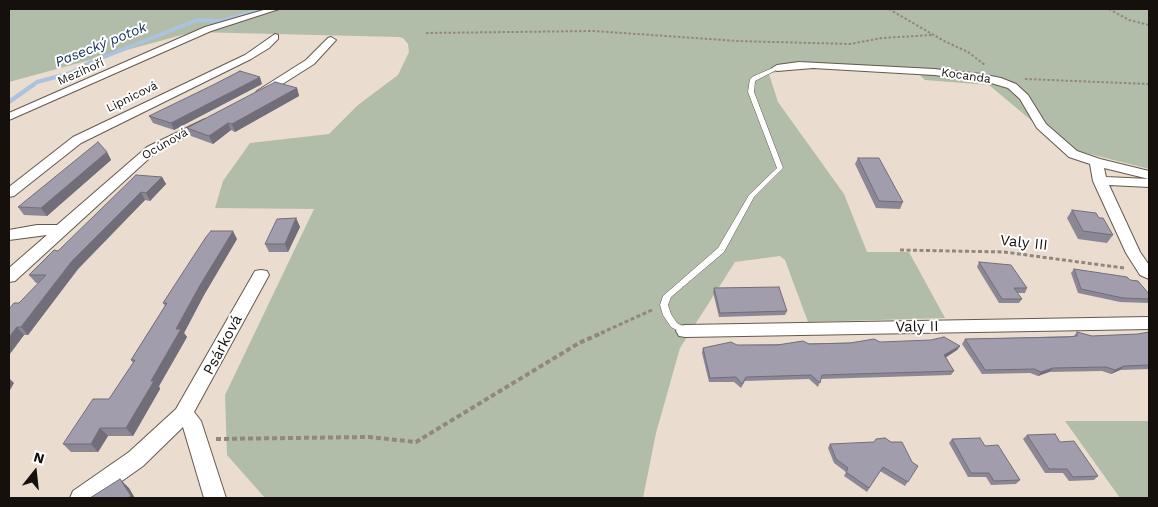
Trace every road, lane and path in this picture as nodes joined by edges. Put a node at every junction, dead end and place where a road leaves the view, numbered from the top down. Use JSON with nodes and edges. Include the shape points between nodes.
{"nodes":[{"id":1,"x":275,"y":9,"type":"edge"},
{"id":2,"x":889,"y":9,"type":"edge"},
{"id":3,"x":1109,"y":9,"type":"edge"},
{"id":4,"x":1149,"y":25,"type":"edge"},
{"id":5,"x":426,"y":33,"type":"dead end"},
{"id":6,"x":933,"y":35,"type":"junction"},
{"id":7,"x":274,"y":37,"type":"dead end"},
{"id":8,"x":331,"y":40,"type":"dead end"},
{"id":9,"x":777,"y":68,"type":"joint"},
{"id":10,"x":1004,"y":80,"type":"junction"},
{"id":11,"x":1149,"y":84,"type":"edge"},
{"id":12,"x":250,"y":98,"type":"edge"},
{"id":13,"x":218,"y":115,"type":"edge"},
{"id":14,"x":9,"y":117,"type":"edge"},
{"id":15,"x":1096,"y":162,"type":"junction"},
{"id":16,"x":1149,"y":175,"type":"edge"},
{"id":17,"x":1100,"y":181,"type":"junction"},
{"id":18,"x":1149,"y":184,"type":"edge"},
{"id":19,"x":9,"y":193,"type":"edge"},
{"id":20,"x":59,"y":230,"type":"junction"},
{"id":21,"x":9,"y":235,"type":"edge"},
{"id":22,"x":900,"y":250,"type":"dead end"},
{"id":23,"x":1148,"y":267,"type":"edge"},
{"id":24,"x":261,"y":275,"type":"dead end"},
{"id":25,"x":9,"y":277,"type":"edge"},
{"id":26,"x":664,"y":305,"type":"junction"},
{"id":27,"x":1149,"y":323,"type":"edge"},
{"id":28,"x":685,"y":331,"type":"joint"},
{"id":29,"x":184,"y":415,"type":"junction"},
{"id":30,"x":196,"y":439,"type":"junction"},
{"id":31,"x":81,"y":498,"type":"edge"},
{"id":32,"x":215,"y":498,"type":"edge"}],
"edges":[{"from":1,"to":14,"type":"street","name":"Mezihoří","via":[[208,29]]},
{"from":2,"to":6,"type":"path"},
{"from":3,"to":4,"type":"path","via":[[1129,20]]},
{"from":5,"to":6,"type":"path","via":[[594,31],[737,41],[850,44],[882,38]]},
{"from":6,"to":10,"type":"path","via":[[968,52]]},
{"from":7,"to":19,"type":"street","name":"Lipnicová","via":[[248,57],[77,140]]},
{"from":8,"to":12,"type":"street","via":[[295,73]]},
{"from":9,"to":10,"type":"street","name":"Kocanda","via":[[814,65]]},
{"from":9,"to":26,"type":"lane","via":[[752,80],[751,92],[780,168],[751,196],[721,250],[667,296]]},
{"from":10,"to":11,"type":"path"},
{"from":10,"to":15,"type":"street","name":"Kocanda","via":[[1024,96],[1041,126],[1064,147],[1079,157]]},
{"from":13,"to":20,"type":"street","name":"Ocúnová","via":[[143,156]]},
{"from":15,"to":16,"type":"street","name":"Kocanda"},
{"from":15,"to":17,"type":"street"},
{"from":17,"to":18,"type":"street"},
{"from":17,"to":23,"type":"street","via":[[1133,253]]},
{"from":20,"to":21,"type":"street"},
{"from":20,"to":25,"type":"street","name":"Ocúnová"},
{"from":22,"to":23,"type":"path","name":"Valy III","via":[[1004,252]]},
{"from":24,"to":29,"type":"street","name":"Psárková"},
{"from":26,"to":28,"type":"lane","via":[[674,325]]},
{"from":26,"to":30,"type":"path","via":[[580,343],[416,442],[370,437]]},
{"from":27,"to":28,"type":"street","name":"Valy II"},
{"from":29,"to":30,"type":"street","via":[[191,421]]},
{"from":29,"to":31,"type":"street","name":"Psárková","via":[[136,459]]},
{"from":30,"to":32,"type":"street"}]}
